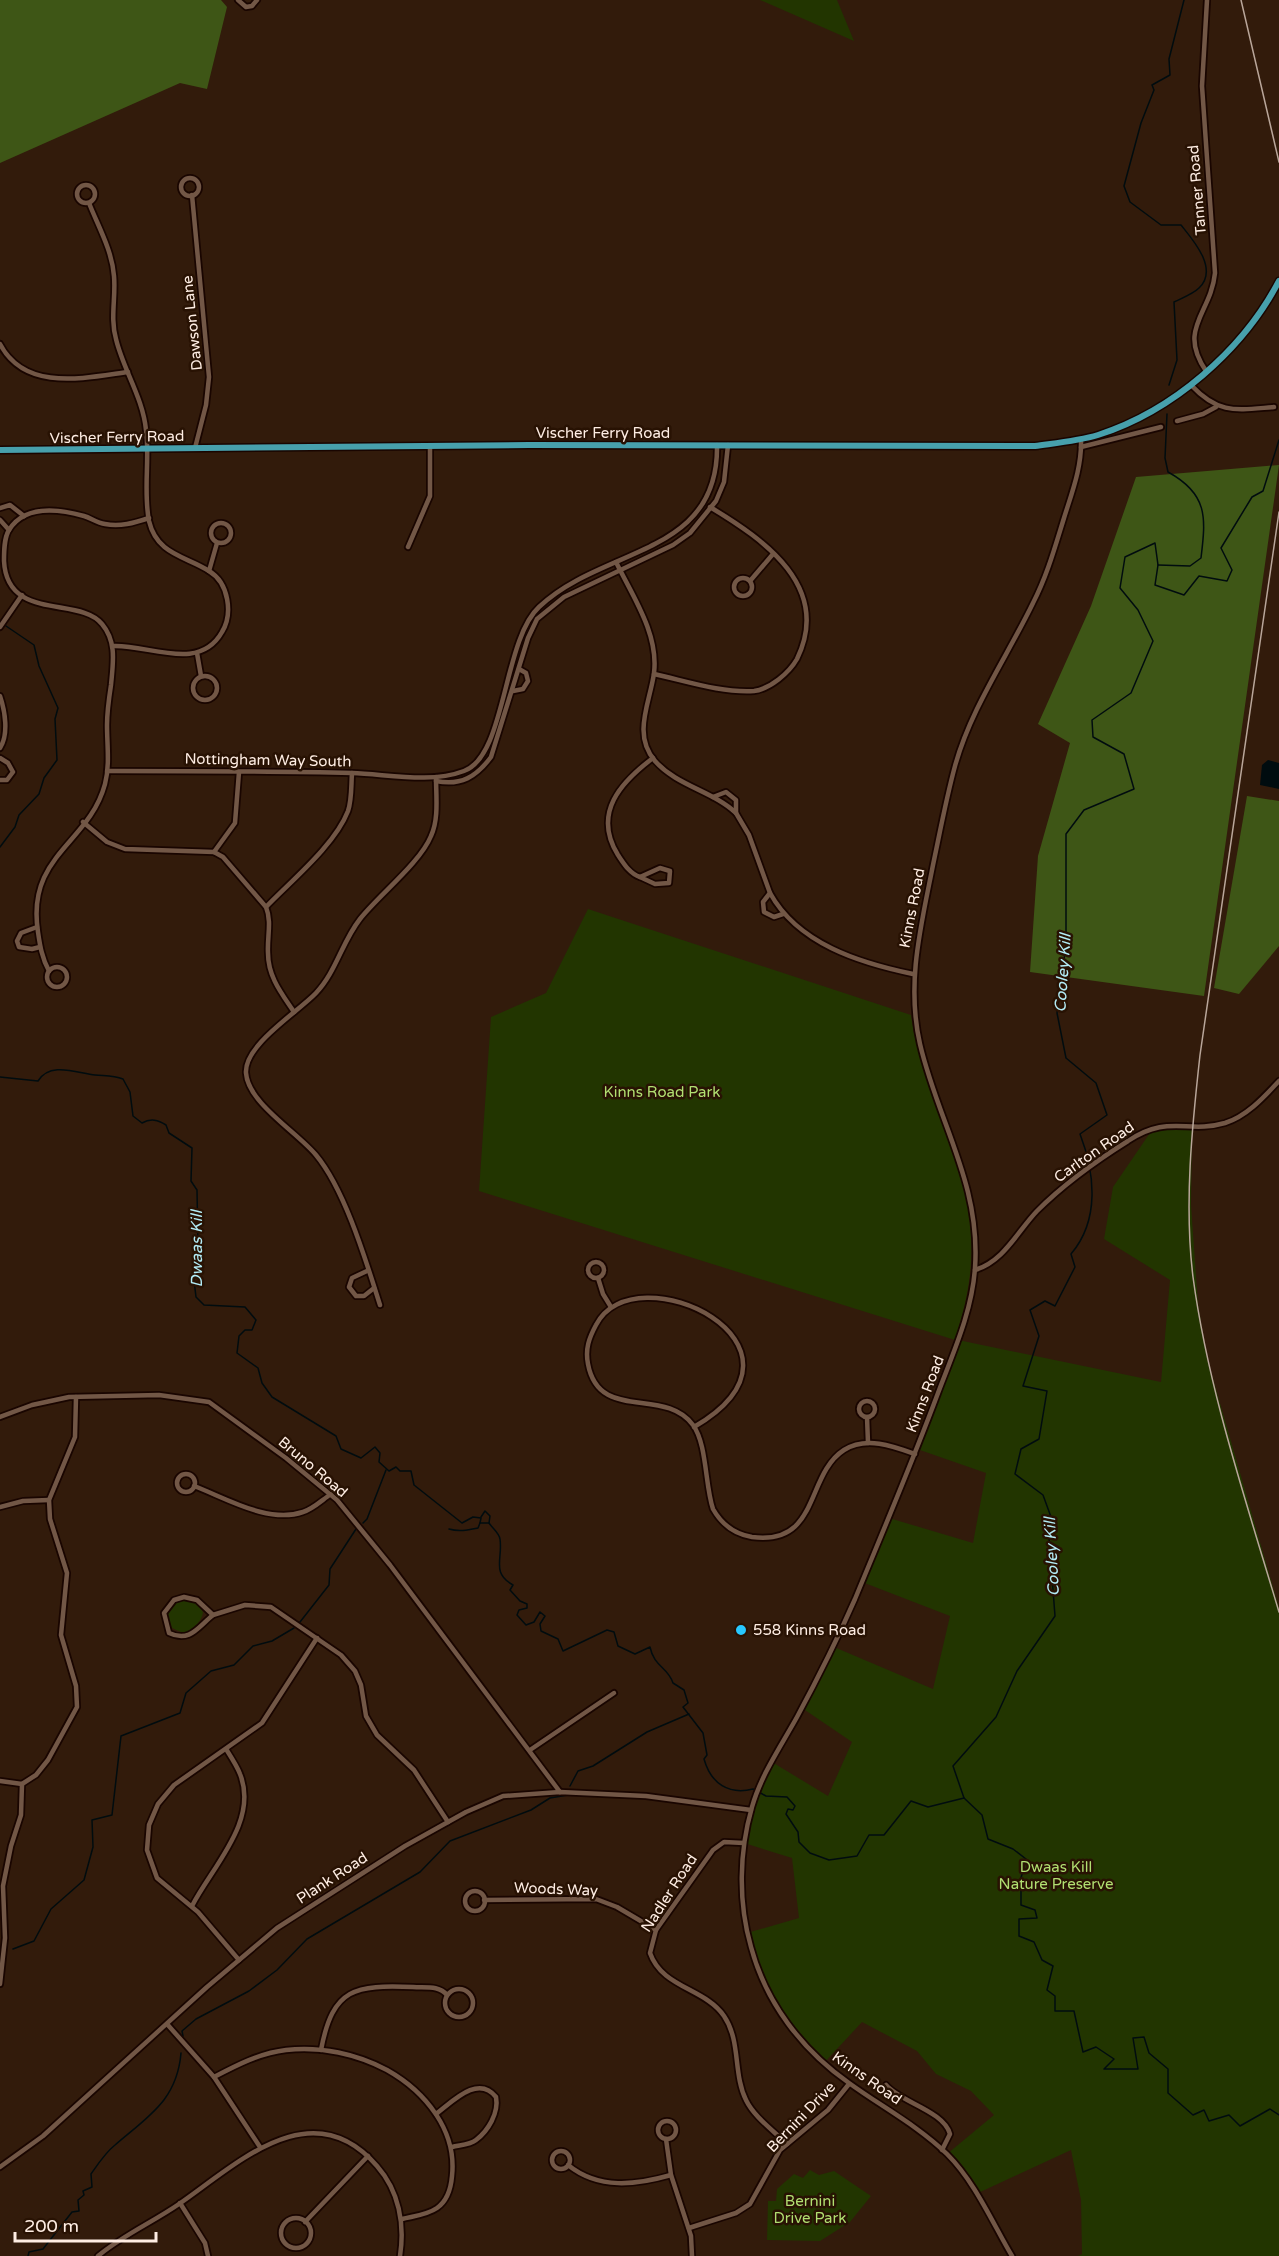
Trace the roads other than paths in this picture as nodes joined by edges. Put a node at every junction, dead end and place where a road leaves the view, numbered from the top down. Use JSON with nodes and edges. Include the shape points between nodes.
{"nodes":[{"id":1,"x":238,"y":0,"type":"edge"},
{"id":2,"x":257,"y":0,"type":"edge"},
{"id":3,"x":1207,"y":0,"type":"edge"},
{"id":4,"x":192,"y":195,"type":"dead end"},
{"id":5,"x":89,"y":202,"type":"junction"},
{"id":6,"x":1279,"y":281,"type":"edge"},
{"id":7,"x":0,"y":344,"type":"edge"},
{"id":8,"x":1206,"y":371,"type":"junction"},
{"id":9,"x":128,"y":372,"type":"junction"},
{"id":10,"x":1191,"y":385,"type":"junction"},
{"id":11,"x":1216,"y":407,"type":"junction"},
{"id":12,"x":1275,"y":407,"type":"dead end"},
{"id":13,"x":1177,"y":421,"type":"dead end"},
{"id":14,"x":1161,"y":427,"type":"dead end"},
{"id":15,"x":1081,"y":439,"type":"junction"},
{"id":16,"x":717,"y":445,"type":"junction"},
{"id":17,"x":728,"y":445,"type":"junction"},
{"id":18,"x":195,"y":447,"type":"junction"},
{"id":19,"x":430,"y":447,"type":"junction"},
{"id":20,"x":1081,"y":447,"type":"junction"},
{"id":21,"x":147,"y":448,"type":"junction"},
{"id":22,"x":0,"y":450,"type":"edge"},
{"id":23,"x":705,"y":504,"type":"junction"},
{"id":24,"x":0,"y":508,"type":"edge"},
{"id":25,"x":711,"y":508,"type":"junction"},
{"id":26,"x":24,"y":516,"type":"junction"},
{"id":27,"x":149,"y":518,"type":"junction"},
{"id":28,"x":0,"y":520,"type":"edge"},
{"id":29,"x":9,"y":530,"type":"junction"},
{"id":30,"x":217,"y":543,"type":"junction"},
{"id":31,"x":408,"y":547,"type":"dead end"},
{"id":32,"x":773,"y":554,"type":"junction"},
{"id":33,"x":616,"y":562,"type":"junction"},
{"id":34,"x":209,"y":571,"type":"junction"},
{"id":35,"x":620,"y":571,"type":"junction"},
{"id":36,"x":750,"y":581,"type":"junction"},
{"id":37,"x":22,"y":595,"type":"junction"},
{"id":38,"x":0,"y":627,"type":"edge"},
{"id":39,"x":113,"y":646,"type":"junction"},
{"id":40,"x":197,"y":653,"type":"junction"},
{"id":41,"x":519,"y":669,"type":"junction"},
{"id":42,"x":654,"y":674,"type":"junction"},
{"id":43,"x":201,"y":676,"type":"junction"},
{"id":44,"x":513,"y":691,"type":"junction"},
{"id":45,"x":0,"y":696,"type":"edge"},
{"id":46,"x":0,"y":748,"type":"edge"},
{"id":47,"x":0,"y":758,"type":"edge"},
{"id":48,"x":653,"y":758,"type":"junction"},
{"id":49,"x":107,"y":771,"type":"junction"},
{"id":50,"x":239,"y":771,"type":"junction"},
{"id":51,"x":352,"y":773,"type":"junction"},
{"id":52,"x":436,"y":779,"type":"junction"},
{"id":53,"x":0,"y":780,"type":"edge"},
{"id":54,"x":713,"y":797,"type":"junction"},
{"id":55,"x":736,"y":813,"type":"junction"},
{"id":56,"x":84,"y":822,"type":"junction"},
{"id":57,"x":214,"y":852,"type":"junction"},
{"id":58,"x":640,"y":877,"type":"junction"},
{"id":59,"x":770,"y":893,"type":"junction"},
{"id":60,"x":266,"y":907,"type":"junction"},
{"id":61,"x":783,"y":914,"type":"junction"},
{"id":62,"x":37,"y":927,"type":"junction"},
{"id":63,"x":40,"y":947,"type":"junction"},
{"id":64,"x":49,"y":971,"type":"junction"},
{"id":65,"x":913,"y":974,"type":"junction"},
{"id":66,"x":294,"y":1012,"type":"junction"},
{"id":67,"x":1279,"y":1081,"type":"edge"},
{"id":68,"x":975,"y":1270,"type":"junction"},
{"id":69,"x":367,"y":1271,"type":"junction"},
{"id":70,"x":598,"y":1278,"type":"dead end"},
{"id":71,"x":374,"y":1288,"type":"junction"},
{"id":72,"x":380,"y":1305,"type":"dead end"},
{"id":73,"x":611,"y":1307,"type":"junction"},
{"id":74,"x":76,"y":1397,"type":"junction"},
{"id":75,"x":0,"y":1417,"type":"edge"},
{"id":76,"x":867,"y":1417,"type":"dead end"},
{"id":77,"x":694,"y":1427,"type":"junction"},
{"id":78,"x":868,"y":1443,"type":"junction"},
{"id":79,"x":915,"y":1454,"type":"junction"},
{"id":80,"x":194,"y":1486,"type":"junction"},
{"id":81,"x":331,"y":1494,"type":"junction"},
{"id":82,"x":49,"y":1500,"type":"junction"},
{"id":83,"x":0,"y":1508,"type":"edge"},
{"id":84,"x":213,"y":1615,"type":"junction"},
{"id":85,"x":317,"y":1638,"type":"junction"},
{"id":86,"x":614,"y":1693,"type":"dead end"},
{"id":87,"x":226,"y":1749,"type":"junction"},
{"id":88,"x":530,"y":1750,"type":"junction"},
{"id":89,"x":0,"y":1780,"type":"edge"},
{"id":90,"x":22,"y":1784,"type":"junction"},
{"id":91,"x":560,"y":1792,"type":"junction"},
{"id":92,"x":751,"y":1810,"type":"junction"},
{"id":93,"x":448,"y":1822,"type":"junction"},
{"id":94,"x":744,"y":1843,"type":"junction"},
{"id":95,"x":484,"y":1900,"type":"junction"},
{"id":96,"x":192,"y":1906,"type":"junction"},
{"id":97,"x":656,"y":1930,"type":"junction"},
{"id":98,"x":239,"y":1960,"type":"junction"},
{"id":99,"x":0,"y":1984,"type":"edge"},
{"id":100,"x":447,"y":1995,"type":"junction"},
{"id":101,"x":167,"y":2024,"type":"junction"},
{"id":102,"x":321,"y":2050,"type":"junction"},
{"id":103,"x":214,"y":2077,"type":"junction"},
{"id":104,"x":849,"y":2084,"type":"junction"},
{"id":105,"x":886,"y":2085,"type":"dead end"},
{"id":106,"x":436,"y":2114,"type":"junction"},
{"id":107,"x":666,"y":2139,"type":"dead end"},
{"id":108,"x":787,"y":2144,"type":"junction"},
{"id":109,"x":260,"y":2147,"type":"junction"},
{"id":110,"x":452,"y":2147,"type":"junction"},
{"id":111,"x":942,"y":2150,"type":"junction"},
{"id":112,"x":368,"y":2156,"type":"junction"},
{"id":113,"x":568,"y":2165,"type":"junction"},
{"id":114,"x":0,"y":2166,"type":"edge"},
{"id":115,"x":671,"y":2175,"type":"junction"},
{"id":116,"x":180,"y":2203,"type":"junction"},
{"id":117,"x":402,"y":2219,"type":"junction"},
{"id":118,"x":305,"y":2222,"type":"junction"},
{"id":119,"x":689,"y":2228,"type":"junction"},
{"id":120,"x":98,"y":2256,"type":"edge"},
{"id":121,"x":208,"y":2256,"type":"edge"},
{"id":122,"x":399,"y":2256,"type":"edge"},
{"id":123,"x":692,"y":2256,"type":"edge"},
{"id":124,"x":1012,"y":2256,"type":"edge"}],
"edges":[{"from":1,"to":2,"type":"street","via":[[246,7]]},
{"from":3,"to":8,"type":"street","name":"Tanner Road","via":[[1202,86],[1215,273],[1193,339]]},
{"from":4,"to":18,"type":"street","name":"Dawson Lane","via":[[209,377]]},
{"from":5,"to":5,"type":"street","via":[[78,198],[82,186],[94,190],[94,198]]},
{"from":5,"to":9,"type":"street","via":[[113,265],[114,332]]},
{"from":6,"to":8,"type":"main road","name":"Vischer Ferry Road","via":[[1239,338]]},
{"from":7,"to":9,"type":"street","via":[[16,364],[45,378]]},
{"from":8,"to":10,"type":"main road","name":"Vischer Ferry Road"},
{"from":9,"to":21,"type":"street","via":[[143,414]]},
{"from":10,"to":11,"type":"street"},
{"from":10,"to":15,"type":"main road","name":"Vischer Ferry Road","via":[[1146,414]]},
{"from":11,"to":12,"type":"street"},
{"from":11,"to":13,"type":"street"},
{"from":14,"to":20,"type":"street"},
{"from":15,"to":17,"type":"main road","name":"Vischer Ferry Road","via":[[1009,447]]},
{"from":15,"to":20,"type":"street","name":"Kinns Road"},
{"from":16,"to":17,"type":"main road","name":"Vischer Ferry Road"},
{"from":16,"to":19,"type":"main road","name":"Vischer Ferry Road"},
{"from":16,"to":23,"type":"street","name":"Nottingham Way South","via":[[716,475]]},
{"from":17,"to":25,"type":"street","name":"Nottingham Way South","via":[[723,482]]},
{"from":18,"to":19,"type":"main road","name":"Vischer Ferry Road"},
{"from":18,"to":21,"type":"main road","name":"Vischer Ferry Road"},
{"from":19,"to":31,"type":"street","via":[[430,496]]},
{"from":20,"to":65,"type":"street","name":"Kinns Road","via":[[1075,485],[1041,587],[976,712],[956,762]]},
{"from":21,"to":22,"type":"main road","name":"Vischer Ferry Road"},
{"from":21,"to":27,"type":"street"},
{"from":23,"to":25,"type":"street"},
{"from":23,"to":33,"type":"street","name":"Nottingham Way South","via":[[683,528]]},
{"from":24,"to":26,"type":"street","via":[[10,504]]},
{"from":25,"to":32,"type":"street","via":[[749,531]]},
{"from":25,"to":35,"type":"street","name":"Nottingham Way South","via":[[690,533],[673,545]]},
{"from":26,"to":27,"type":"street","via":[[35,511],[61,511],[118,525]]},
{"from":26,"to":29,"type":"street"},
{"from":27,"to":34,"type":"street","via":[[169,551]]},
{"from":28,"to":29,"type":"street"},
{"from":29,"to":37,"type":"street","via":[[5,569],[9,581]]},
{"from":30,"to":30,"type":"street","via":[[211,537],[211,529],[222,523],[230,528],[231,534],[226,542]]},
{"from":30,"to":34,"type":"street"},
{"from":32,"to":36,"type":"street"},
{"from":32,"to":42,"type":"street","via":[[798,582],[807,609],[804,641],[790,668],[774,683],[754,690],[726,690]]},
{"from":33,"to":35,"type":"street"},
{"from":33,"to":52,"type":"street","name":"Nottingham Way South","via":[[558,591],[534,612],[522,635],[484,755],[465,771]]},
{"from":34,"to":40,"type":"street","via":[[226,595],[227,620],[217,640]]},
{"from":35,"to":41,"type":"street","name":"Nottingham Way South","via":[[550,607],[537,619]]},
{"from":35,"to":42,"type":"street","via":[[654,646]]},
{"from":36,"to":36,"type":"street","via":[[749,595],[737,595],[735,582],[743,578]]},
{"from":37,"to":38,"type":"street"},
{"from":37,"to":39,"type":"street","via":[[45,606],[89,614],[104,625]]},
{"from":39,"to":40,"type":"street","via":[[135,646],[176,655]]},
{"from":39,"to":49,"type":"street"},
{"from":40,"to":43,"type":"street"},
{"from":41,"to":44,"type":"street","name":"Nottingham Way South"},
{"from":41,"to":44,"type":"street","name":"Nottingham Way South","via":[[526,673],[528,681],[524,689]]},
{"from":42,"to":48,"type":"street","via":[[643,729]]},
{"from":43,"to":43,"type":"street","via":[[209,677],[216,685],[215,693],[208,699],[200,699],[193,690]]},
{"from":44,"to":52,"type":"street","name":"Nottingham Way South","via":[[486,765],[465,781]]},
{"from":45,"to":46,"type":"street","via":[[5,725]]},
{"from":47,"to":53,"type":"street","via":[[13,772],[7,780]]},
{"from":48,"to":54,"type":"street","via":[[663,769]]},
{"from":48,"to":58,"type":"street","via":[[621,785],[610,809],[609,829],[614,848],[630,872]]},
{"from":49,"to":50,"type":"street","name":"Nottingham Way South"},
{"from":49,"to":56,"type":"street","via":[[100,797]]},
{"from":50,"to":51,"type":"street","name":"Nottingham Way South"},
{"from":50,"to":57,"type":"street","via":[[235,823]]},
{"from":51,"to":52,"type":"street","name":"Nottingham Way South"},
{"from":51,"to":60,"type":"street","via":[[349,808],[342,822]]},
{"from":52,"to":66,"type":"street","via":[[434,828],[427,843],[359,920],[327,980]]},
{"from":54,"to":55,"type":"street"},
{"from":54,"to":55,"type":"street","via":[[726,792],[732,795]]},
{"from":55,"to":59,"type":"street","via":[[749,835]]},
{"from":56,"to":57,"type":"street","via":[[107,842],[125,849]]},
{"from":56,"to":62,"type":"street","via":[[42,881],[37,898]]},
{"from":57,"to":60,"type":"street","via":[[230,863]]},
{"from":58,"to":58,"type":"street","via":[[664,884],[669,883],[672,875],[660,868]]},
{"from":59,"to":61,"type":"street"},
{"from":59,"to":61,"type":"street","via":[[763,902],[764,912],[774,917]]},
{"from":60,"to":66,"type":"street","via":[[270,971]]},
{"from":61,"to":65,"type":"street","via":[[817,940],[845,954]]},
{"from":62,"to":63,"type":"street"},
{"from":62,"to":63,"type":"street","via":[[21,933],[17,941],[24,949]]},
{"from":63,"to":64,"type":"street"},
{"from":64,"to":64,"type":"street","via":[[63,969],[68,975],[66,983],[51,986]]},
{"from":65,"to":68,"type":"street","name":"Kinns Road","via":[[923,1057],[969,1191],[974,1215]]},
{"from":66,"to":69,"type":"street","via":[[252,1053],[247,1064],[248,1084],[263,1104],[316,1155],[342,1201]]},
{"from":67,"to":68,"type":"street","name":"Carlton Road","via":[[1257,1104],[1235,1119],[1214,1125],[1159,1125],[1130,1139],[1038,1211],[993,1262]]},
{"from":68,"to":79,"type":"street","name":"Kinns Road","via":[[964,1322]]},
{"from":69,"to":71,"type":"street"},
{"from":69,"to":71,"type":"street","via":[[352,1278],[349,1287],[356,1296]]},
{"from":70,"to":73,"type":"street"},
{"from":71,"to":72,"type":"street"},
{"from":73,"to":77,"type":"street","via":[[598,1320],[588,1347],[591,1376],[614,1399],[671,1407]]},
{"from":73,"to":77,"type":"street","via":[[647,1296],[671,1301],[717,1318],[738,1342],[743,1362],[734,1394],[724,1407]]},
{"from":74,"to":75,"type":"street","name":"Bruno Road","via":[[52,1399]]},
{"from":74,"to":81,"type":"street","name":"Bruno Road","via":[[141,1395],[204,1400]]},
{"from":74,"to":82,"type":"street","via":[[75,1437]]},
{"from":76,"to":78,"type":"street"},
{"from":77,"to":78,"type":"street","via":[[713,1509],[720,1520],[739,1534],[758,1538],[790,1530],[810,1508],[833,1459],[851,1446]]},
{"from":78,"to":79,"type":"street"},
{"from":79,"to":92,"type":"street","name":"Kinns Road","via":[[834,1647]]},
{"from":80,"to":80,"type":"street","via":[[191,1476],[178,1478],[181,1491],[189,1492]]},
{"from":80,"to":81,"type":"street","via":[[266,1513],[284,1515],[305,1512]]},
{"from":81,"to":88,"type":"street","name":"Bruno Road","via":[[390,1565]]},
{"from":82,"to":83,"type":"street","via":[[23,1501]]},
{"from":82,"to":90,"type":"street","via":[[50,1519],[68,1573],[61,1635],[76,1686],[77,1707],[48,1760]]},
{"from":84,"to":84,"type":"street","via":[[183,1638],[169,1633],[164,1619],[167,1606],[176,1598],[196,1600]]},
{"from":84,"to":85,"type":"street","via":[[245,1605],[271,1607]]},
{"from":85,"to":87,"type":"street","via":[[262,1723]]},
{"from":85,"to":93,"type":"street","via":[[355,1671],[366,1716],[377,1735],[414,1770]]},
{"from":86,"to":88,"type":"street"},
{"from":87,"to":96,"type":"street","via":[[243,1786],[242,1821]]},
{"from":87,"to":96,"type":"street","via":[[174,1785],[158,1804],[149,1826],[147,1850],[153,1871],[162,1885]]},
{"from":88,"to":91,"type":"street","name":"Bruno Road"},
{"from":89,"to":90,"type":"street"},
{"from":90,"to":99,"type":"street","via":[[21,1815],[3,1886]]},
{"from":91,"to":92,"type":"street","name":"Plank Road","via":[[658,1797]]},
{"from":91,"to":93,"type":"street","name":"Plank Road","via":[[503,1796]]},
{"from":92,"to":94,"type":"street","name":"Kinns Road"},
{"from":93,"to":98,"type":"street","name":"Plank Road","via":[[309,1905]]},
{"from":94,"to":97,"type":"street","name":"Nadler Road","via":[[724,1842],[712,1850]]},
{"from":94,"to":104,"type":"street","name":"Kinns Road","via":[[744,1913],[758,1968],[784,2020],[813,2054]]},
{"from":95,"to":95,"type":"street","name":"Woods Way","via":[[476,1910],[465,1901],[475,1891]]},
{"from":95,"to":97,"type":"street","name":"Woods Way","via":[[596,1899]]},
{"from":96,"to":98,"type":"street"},
{"from":97,"to":108,"type":"street","name":"Nadler Road","via":[[650,1953],[656,1966],[669,1979],[715,2005],[726,2018],[734,2038],[745,2099]]},
{"from":98,"to":101,"type":"street","name":"Plank Road"},
{"from":100,"to":100,"type":"street","via":[[456,1989],[466,1991],[473,2002],[470,2013],[451,2016],[445,2006]]},
{"from":100,"to":102,"type":"street","via":[[438,1988],[376,1985],[352,1992],[330,2017]]},
{"from":101,"to":103,"type":"street"},
{"from":101,"to":114,"type":"street","name":"Plank Road","via":[[43,2136]]},
{"from":102,"to":103,"type":"street","via":[[275,2052]]},
{"from":102,"to":106,"type":"street","via":[[365,2061],[389,2072],[414,2090]]},
{"from":103,"to":109,"type":"street"},
{"from":104,"to":108,"type":"street","name":"Bernini Drive","via":[[828,2110]]},
{"from":104,"to":111,"type":"street","name":"Kinns Road","via":[[905,2120]]},
{"from":105,"to":111,"type":"street","via":[[944,2124],[950,2134]]},
{"from":106,"to":110,"type":"street"},
{"from":106,"to":110,"type":"street","via":[[471,2089],[488,2090],[496,2097],[495,2115],[478,2138]]},
{"from":107,"to":115,"type":"street"},
{"from":108,"to":119,"type":"street","name":"Bernini Drive","via":[[750,2204],[736,2213]]},
{"from":109,"to":112,"type":"street","via":[[284,2137],[314,2134],[349,2143]]},
{"from":109,"to":116,"type":"street"},
{"from":110,"to":117,"type":"street","via":[[452,2185],[446,2198],[437,2208]]},
{"from":111,"to":124,"type":"street","name":"Kinns Road","via":[[963,2173]]},
{"from":112,"to":117,"type":"street","via":[[389,2183]]},
{"from":112,"to":118,"type":"street"},
{"from":113,"to":113,"type":"street","via":[[570,2158],[566,2152],[558,2151],[552,2156],[556,2168],[561,2170]]},
{"from":113,"to":115,"type":"street","via":[[600,2181],[616,2184],[635,2184]]},
{"from":115,"to":119,"type":"street"},
{"from":116,"to":120,"type":"street"},
{"from":116,"to":121,"type":"street"},
{"from":117,"to":122,"type":"street"},
{"from":118,"to":118,"type":"street","via":[[310,2232],[307,2243],[297,2248],[286,2244],[281,2234],[284,2223],[295,2218]]},
{"from":119,"to":123,"type":"street"}]}
